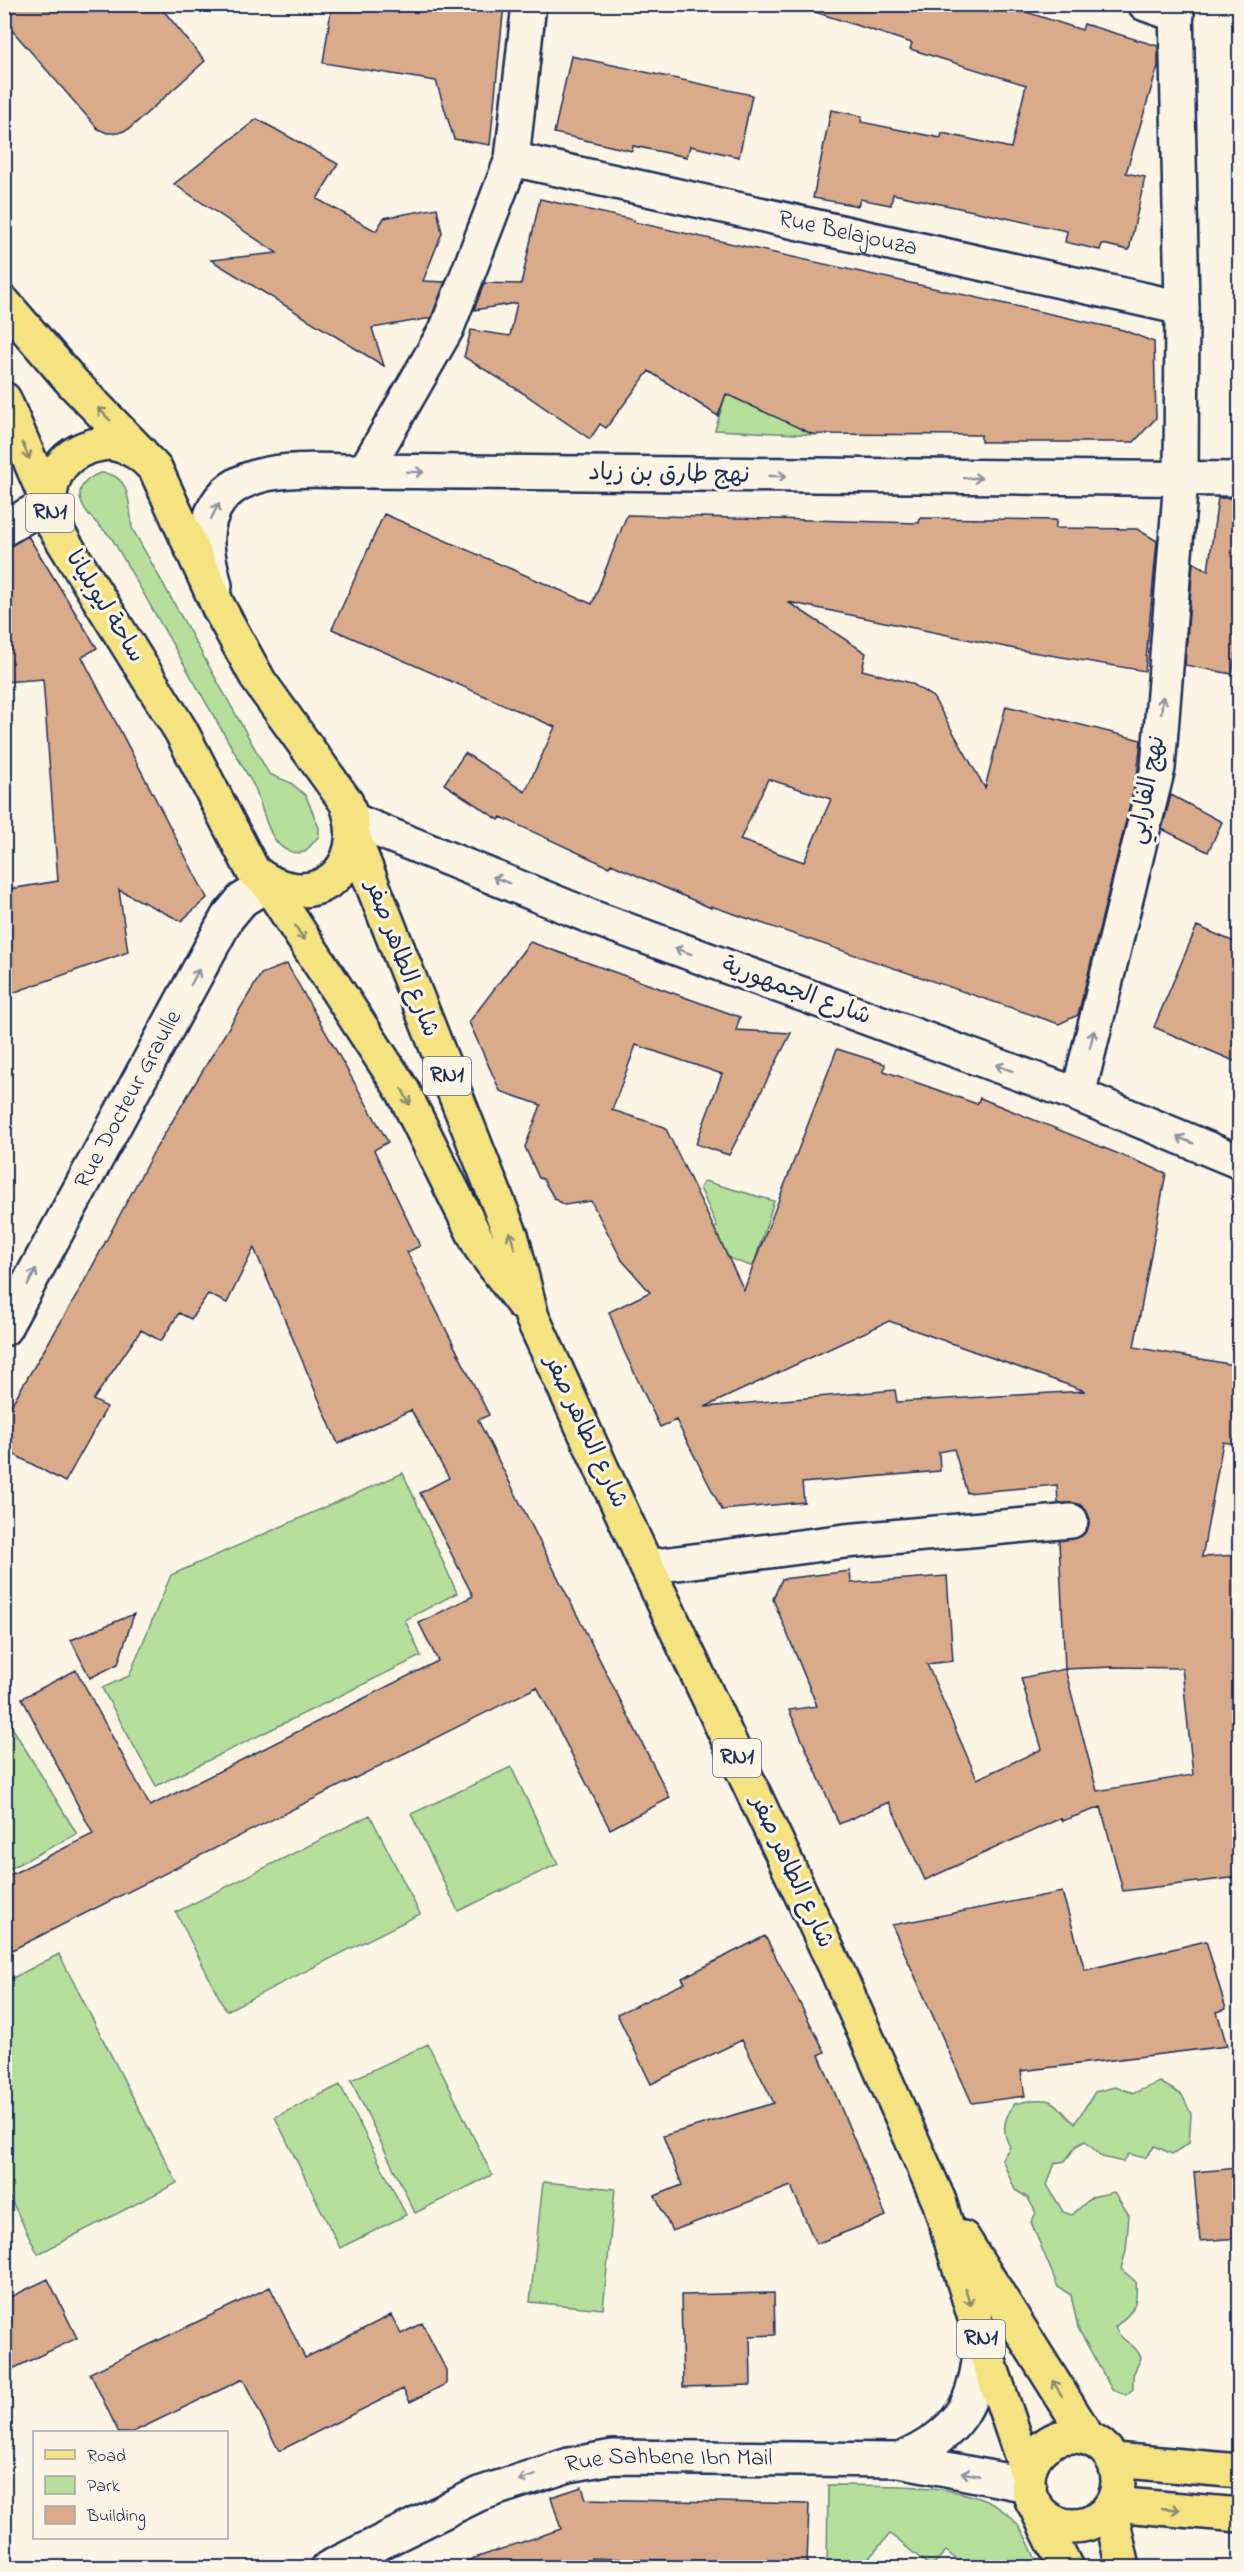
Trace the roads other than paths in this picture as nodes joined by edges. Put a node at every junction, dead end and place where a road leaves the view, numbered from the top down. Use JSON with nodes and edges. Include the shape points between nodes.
{"nodes":[{"id":1,"x":529,"y":4,"type":"edge"},
{"id":2,"x":1145,"y":4,"type":"edge"},
{"id":3,"x":1177,"y":10,"type":"edge"},
{"id":4,"x":512,"y":159,"type":"junction"},
{"id":5,"x":4,"y":303,"type":"edge"},
{"id":6,"x":1182,"y":308,"type":"junction"},
{"id":7,"x":4,"y":399,"type":"edge"},
{"id":8,"x":144,"y":457,"type":"junction"},
{"id":9,"x":365,"y":471,"type":"junction"},
{"id":10,"x":1181,"y":479,"type":"junction"},
{"id":11,"x":1239,"y":479,"type":"edge"},
{"id":12,"x":48,"y":503,"type":"junction"},
{"id":13,"x":4,"y":529,"type":"edge"},
{"id":14,"x":219,"y":608,"type":"junction"},
{"id":15,"x":354,"y":829,"type":"junction"},
{"id":16,"x":268,"y":884,"type":"junction"},
{"id":17,"x":1078,"y":1095,"type":"junction"},
{"id":18,"x":1239,"y":1162,"type":"edge"},
{"id":19,"x":532,"y":1317,"type":"junction"},
{"id":20,"x":4,"y":1329,"type":"edge"},
{"id":21,"x":1071,"y":1521,"type":"dead end"},
{"id":22,"x":646,"y":1567,"type":"junction"},
{"id":23,"x":939,"y":2201,"type":"junction"},
{"id":24,"x":981,"y":2338,"type":"junction"},
{"id":25,"x":1088,"y":2438,"type":"junction"},
{"id":26,"x":900,"y":2460,"type":"junction"},
{"id":27,"x":1114,"y":2460,"type":"junction"},
{"id":28,"x":1239,"y":2470,"type":"edge"},
{"id":29,"x":1030,"y":2489,"type":"junction"},
{"id":30,"x":1111,"y":2506,"type":"junction"},
{"id":31,"x":1239,"y":2516,"type":"edge"},
{"id":32,"x":328,"y":2568,"type":"edge"},
{"id":33,"x":1066,"y":2568,"type":"edge"},
{"id":34,"x":1123,"y":2568,"type":"edge"}],
"edges":[{"from":1,"to":4,"type":"street"},
{"from":2,"to":3,"type":"street"},
{"from":3,"to":6,"type":"street","name":"نهج الفارابي"},
{"from":4,"to":6,"type":"street","name":"Rue Belajouza"},
{"from":4,"to":9,"type":"street","via":[[447,328]]},
{"from":8,"to":5,"type":"main road","number":"RN1","one_way":true},
{"from":6,"to":10,"type":"street","name":"نهج الفارابي"},
{"from":7,"to":12,"type":"main road","number":"RN1","one_way":true},
{"from":8,"to":12,"type":"main road","number":"RN1","via":[[129,447],[110,443],[74,452],[60,466],[51,484]]},
{"from":8,"to":14,"type":"main road","number":"RN1","via":[[156,470]]},
{"from":9,"to":10,"type":"street","name":"نهج طارق بن زياد","one_way":true},
{"from":14,"to":9,"type":"street","name":"نهج طارق بن زياد","one_way":true,"via":[[207,550],[208,528],[216,506],[231,488],[251,476],[274,472]]},
{"from":10,"to":11,"type":"street","name":"نهج طارق بن زياد"},
{"from":17,"to":10,"type":"street","name":"نهج الفارابي","one_way":true,"via":[[1158,768]]},
{"from":12,"to":13,"type":"street"},
{"from":12,"to":16,"type":"main road","name":"ساحة ليوبليانا","number":"RN1","via":[[52,523],[180,731],[253,871]]},
{"from":14,"to":15,"type":"main road","number":"RN1","via":[[259,681],[346,802]]},
{"from":15,"to":16,"type":"main road","via":[[350,856],[326,884],[287,891]]},
{"from":17,"to":15,"type":"street","name":"شارع الجمهورية","one_way":true},
{"from":19,"to":15,"type":"main road","name":"شارع الطاهر صفر","number":"RN1","one_way":true,"via":[[512,1238]]},
{"from":16,"to":19,"type":"main road","name":"شارع الطاهر صفر","number":"RN1","one_way":true,"via":[[403,1090],[481,1248]]},
{"from":20,"to":16,"type":"street","name":"Rue Docteur Graulle","one_way":true,"via":[[227,918],[242,900]]},
{"from":18,"to":17,"type":"street","name":"شارع الجمهورية","one_way":true},
{"from":19,"to":22,"type":"main road","name":"شارع الطاهر صفر","number":"RN1"},
{"from":21,"to":22,"type":"street","via":[[845,1541]]},
{"from":22,"to":23,"type":"main road","name":"شارع الطاهر صفر","number":"RN1","via":[[837,1968]]},
{"from":23,"to":24,"type":"main road","name":"شارع الطاهر صفر","number":"RN1","one_way":true},
{"from":25,"to":23,"type":"main road","name":"شارع الطاهر صفر","number":"RN1","one_way":true},
{"from":24,"to":26,"type":"street","via":[[980,2370],[959,2418],[929,2447]]},
{"from":24,"to":29,"type":"main road","name":"شارع الطاهر صفر","number":"RN1"},
{"from":25,"to":27,"type":"main road","number":"RN1"},
{"from":25,"to":29,"type":"main road","via":[[1060,2437],[1048,2443],[1031,2463]]},
{"from":29,"to":26,"type":"street","name":"Rue Sahbene Ibn Mail","one_way":true},
{"from":26,"to":32,"type":"street","name":"Rue Sahbene Ibn Mail","one_way":true,"via":[[613,2457],[568,2465],[479,2494]]},
{"from":27,"to":28,"type":"main road"},
{"from":27,"to":30,"type":"main road","via":[[1118,2490]]},
{"from":29,"to":30,"type":"main road","via":[[1046,2517],[1058,2524],[1073,2526],[1100,2519]]},
{"from":29,"to":33,"type":"main road","name":"شارع الطاهر صفر","number":"RN1"},
{"from":30,"to":31,"type":"main road","one_way":true},
{"from":30,"to":34,"type":"main road"}]}
